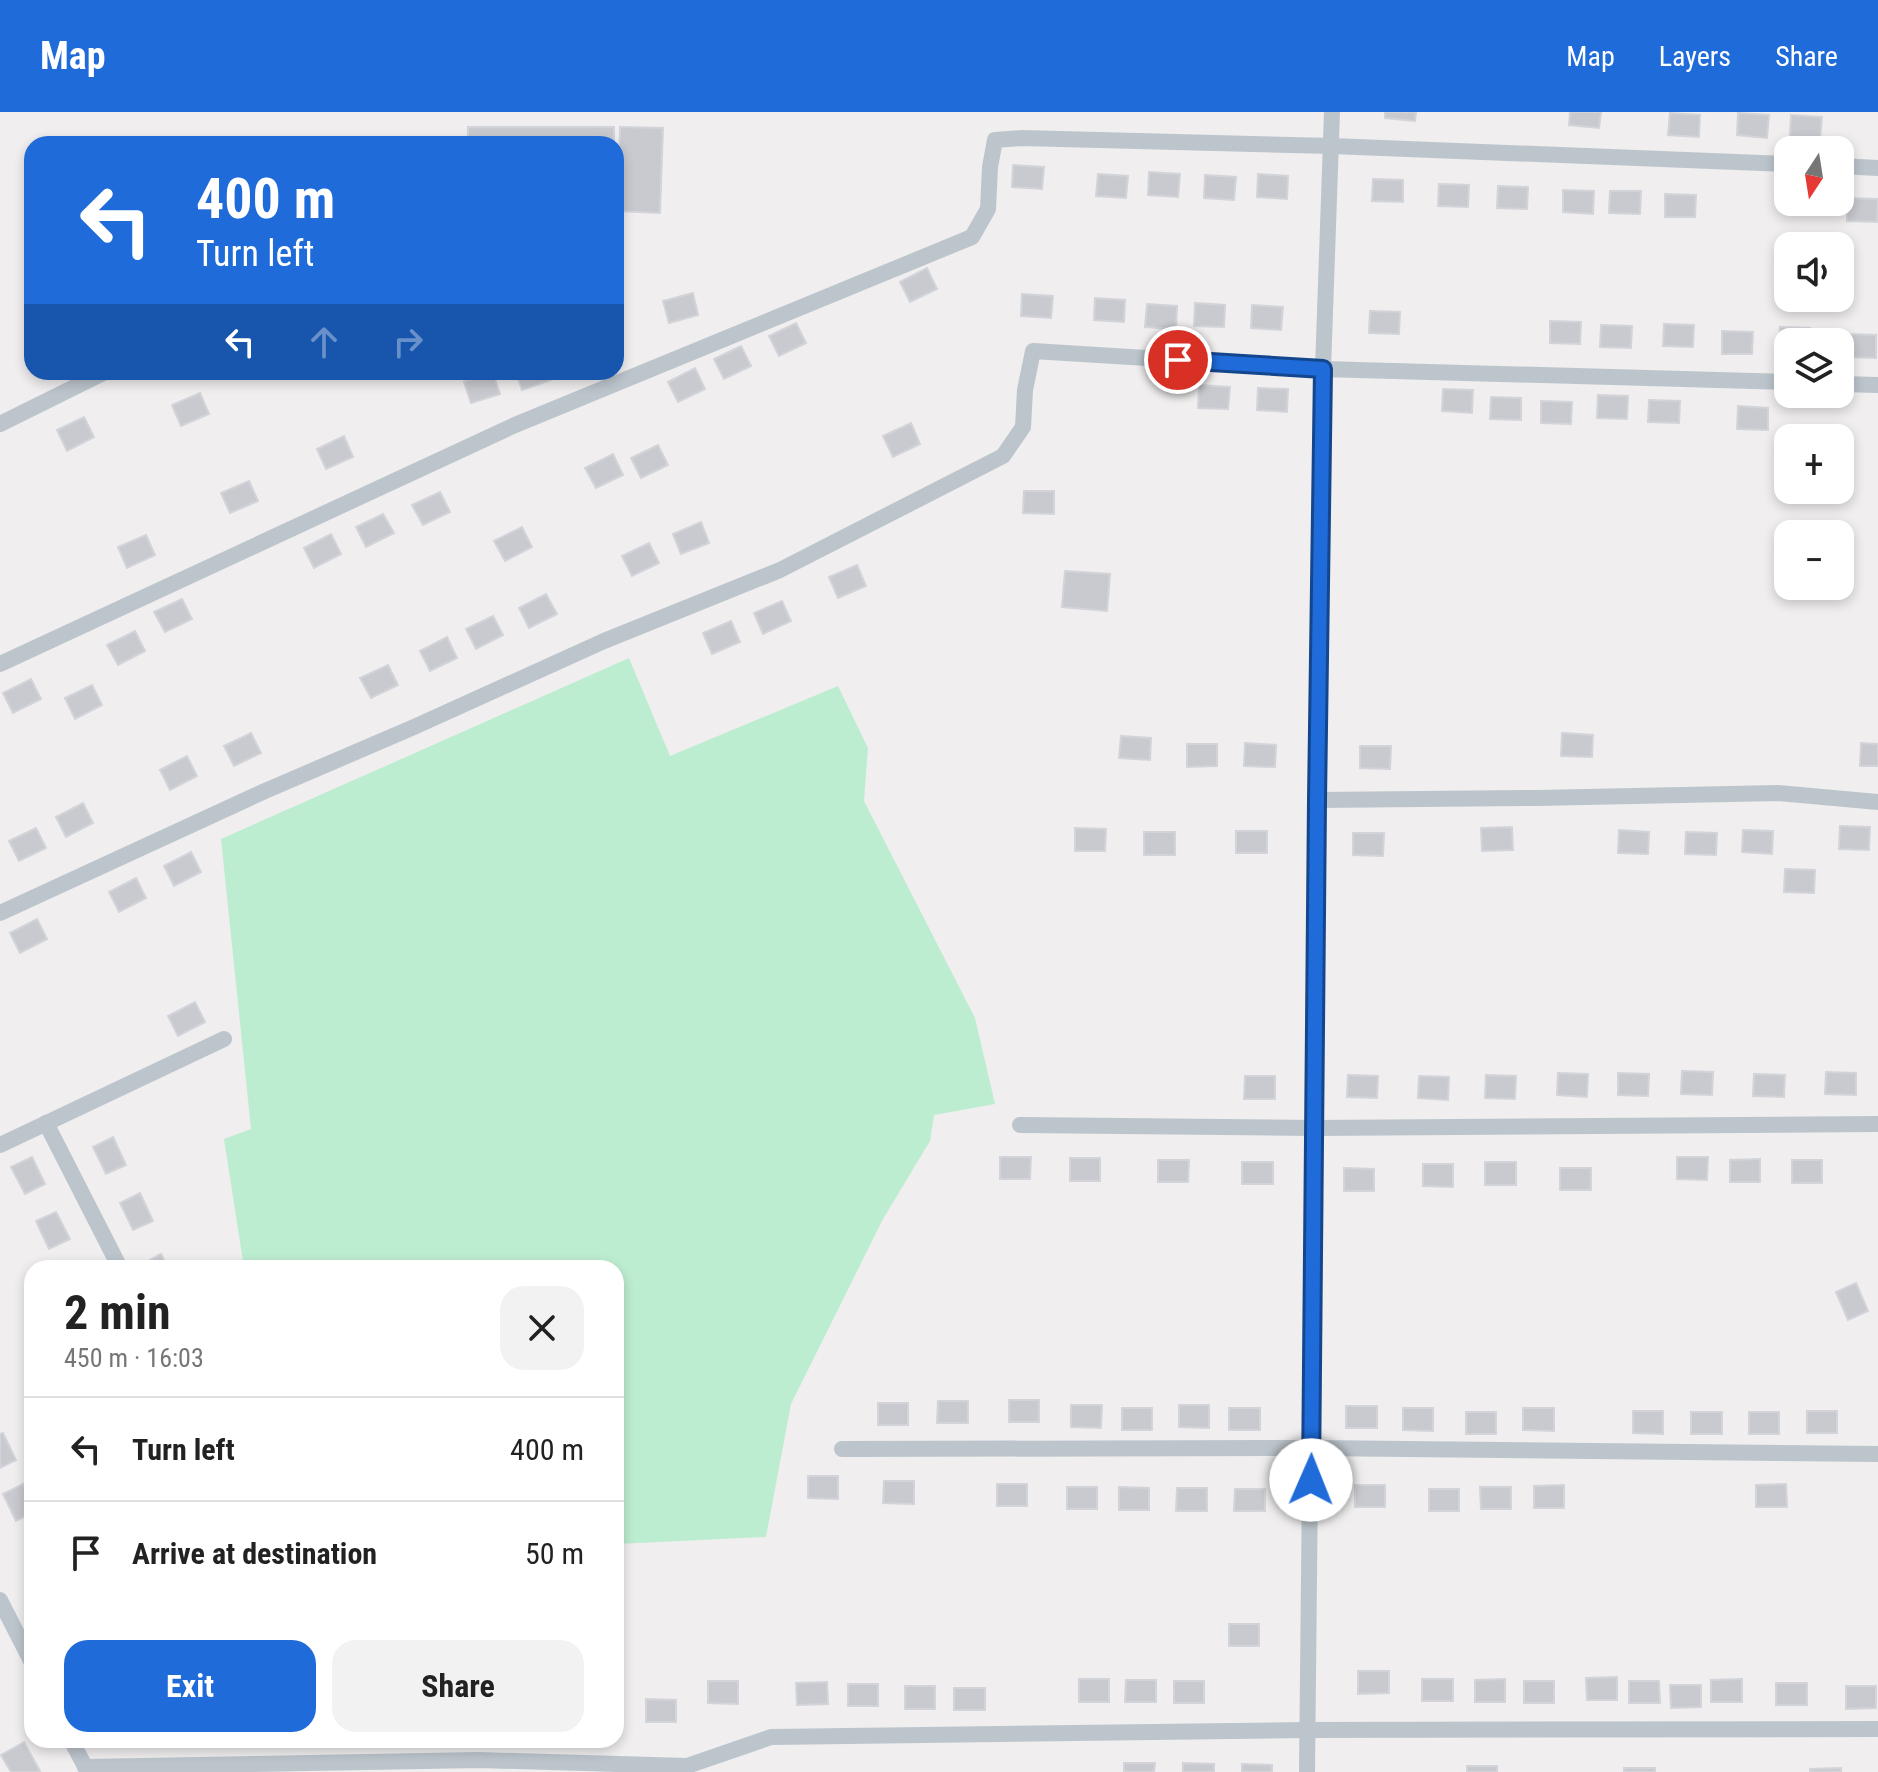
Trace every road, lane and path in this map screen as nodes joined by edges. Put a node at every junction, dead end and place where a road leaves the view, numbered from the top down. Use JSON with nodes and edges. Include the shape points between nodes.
{"nodes":[{"id":1,"x":1332,"y":112,"type":"edge"},
{"id":2,"x":1332,"y":146,"type":"junction"},
{"id":3,"x":1774,"y":163,"type":"edge"},
{"id":4,"x":1854,"y":167,"type":"edge"},
{"id":5,"x":1878,"y":168,"type":"edge"},
{"id":6,"x":1323,"y":369,"type":"junction"},
{"id":7,"x":89,"y":380,"type":"edge"},
{"id":8,"x":1774,"y":382,"type":"edge"},
{"id":9,"x":1854,"y":384,"type":"edge"},
{"id":10,"x":1878,"y":385,"type":"edge"},
{"id":11,"x":0,"y":424,"type":"edge"},
{"id":12,"x":0,"y":664,"type":"edge"},
{"id":13,"x":1317,"y":800,"type":"junction"},
{"id":14,"x":1878,"y":802,"type":"edge"},
{"id":15,"x":0,"y":913,"type":"edge"},
{"id":16,"x":224,"y":1039,"type":"dead end"},
{"id":17,"x":46,"y":1123,"type":"junction"},
{"id":18,"x":1878,"y":1124,"type":"edge"},
{"id":19,"x":1020,"y":1125,"type":"dead end"},
{"id":20,"x":1314,"y":1128,"type":"junction"},
{"id":21,"x":0,"y":1145,"type":"edge"},
{"id":22,"x":116,"y":1260,"type":"edge"},
{"id":23,"x":1311,"y":1448,"type":"junction"},
{"id":24,"x":842,"y":1449,"type":"dead end"},
{"id":25,"x":1878,"y":1454,"type":"edge"},
{"id":26,"x":0,"y":1600,"type":"edge"},
{"id":27,"x":24,"y":1647,"type":"edge"},
{"id":28,"x":1878,"y":1729,"type":"edge"},
{"id":29,"x":1307,"y":1730,"type":"junction"},
{"id":30,"x":75,"y":1748,"type":"edge"},
{"id":31,"x":86,"y":1769,"type":"edge"},
{"id":32,"x":1307,"y":1772,"type":"edge"}],
"edges":[{"from":1,"to":2,"type":"street"},
{"from":2,"to":3,"type":"street"},
{"from":2,"to":6,"type":"street"},
{"from":2,"to":12,"type":"street","via":[[995,140],[988,209],[972,237],[515,425]]},
{"from":4,"to":5,"type":"street"},
{"from":6,"to":8,"type":"street"},
{"from":6,"to":13,"type":"street"},
{"from":6,"to":15,"type":"street","via":[[1033,351],[1023,427],[1003,456],[780,570],[604,641]]},
{"from":7,"to":11,"type":"street"},
{"from":9,"to":10,"type":"street"},
{"from":13,"to":14,"type":"street","via":[[1778,793]]},
{"from":13,"to":20,"type":"street"},
{"from":16,"to":17,"type":"street"},
{"from":17,"to":21,"type":"street"},
{"from":17,"to":22,"type":"street"},
{"from":18,"to":20,"type":"street"},
{"from":19,"to":20,"type":"street"},
{"from":20,"to":23,"type":"street"},
{"from":23,"to":24,"type":"street"},
{"from":23,"to":25,"type":"street"},
{"from":23,"to":29,"type":"street"},
{"from":26,"to":27,"type":"street"},
{"from":28,"to":29,"type":"street"},
{"from":29,"to":31,"type":"street","via":[[771,1737],[687,1766],[479,1760]]},
{"from":29,"to":32,"type":"street"},
{"from":30,"to":31,"type":"street"}]}
